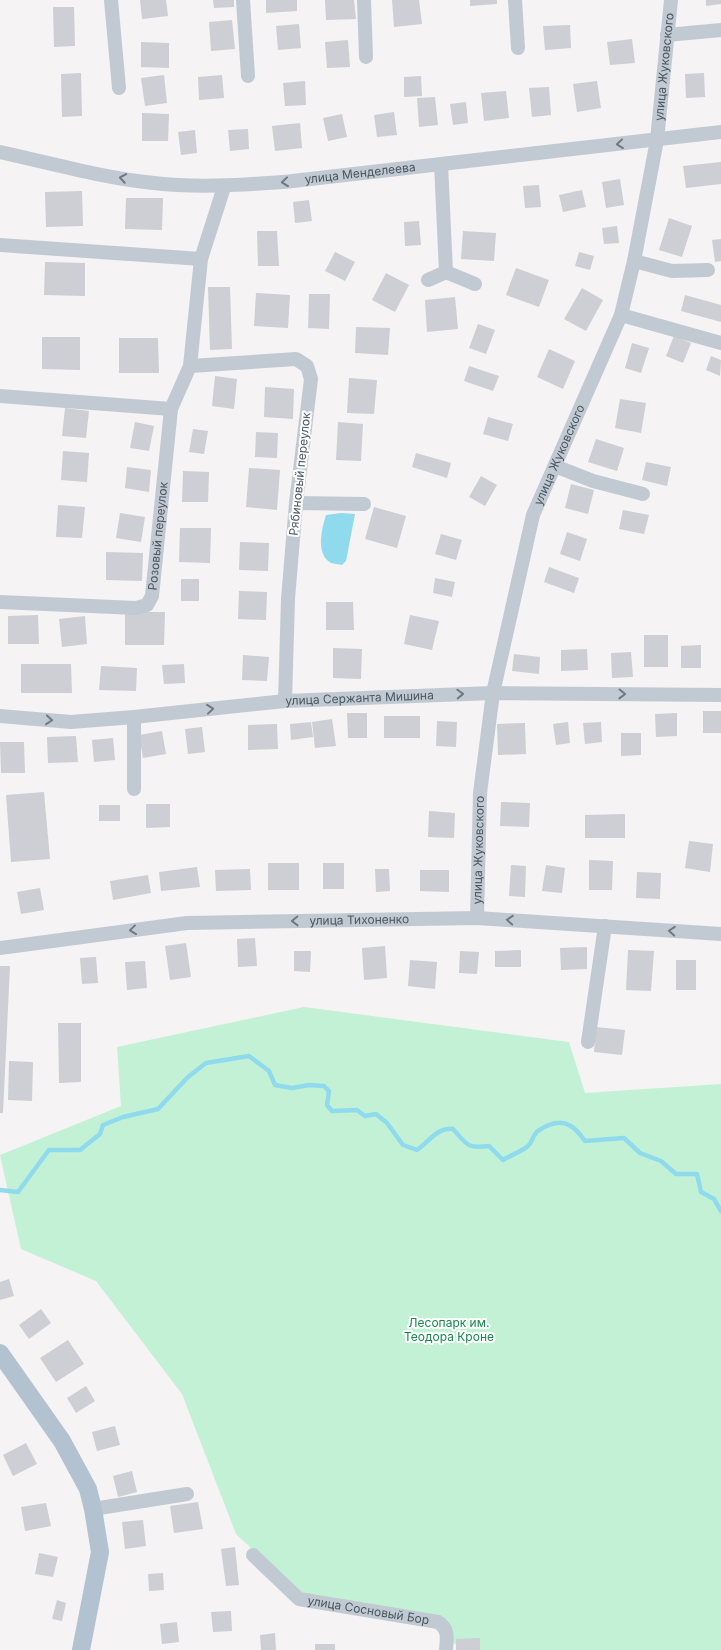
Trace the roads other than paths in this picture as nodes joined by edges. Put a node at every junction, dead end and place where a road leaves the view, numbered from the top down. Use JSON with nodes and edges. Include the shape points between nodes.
{"nodes":[{"id":1,"x":111,"y":0,"type":"edge"},
{"id":2,"x":243,"y":0,"type":"edge"},
{"id":3,"x":364,"y":0,"type":"edge"},
{"id":4,"x":515,"y":0,"type":"edge"},
{"id":5,"x":671,"y":0,"type":"edge"},
{"id":6,"x":721,"y":30,"type":"edge"},
{"id":7,"x":667,"y":35,"type":"junction"},
{"id":8,"x":518,"y":48,"type":"dead end"},
{"id":9,"x":366,"y":56,"type":"dead end"},
{"id":10,"x":248,"y":76,"type":"dead end"},
{"id":11,"x":119,"y":88,"type":"dead end"},
{"id":12,"x":721,"y":132,"type":"edge"},
{"id":13,"x":657,"y":140,"type":"junction"},
{"id":14,"x":0,"y":152,"type":"edge"},
{"id":15,"x":441,"y":164,"type":"junction"},
{"id":16,"x":224,"y":187,"type":"junction"},
{"id":17,"x":0,"y":245,"type":"edge"},
{"id":18,"x":201,"y":259,"type":"junction"},
{"id":19,"x":634,"y":261,"type":"junction"},
{"id":20,"x":708,"y":270,"type":"dead end"},
{"id":21,"x":446,"y":272,"type":"junction"},
{"id":22,"x":428,"y":280,"type":"dead end"},
{"id":23,"x":475,"y":284,"type":"dead end"},
{"id":24,"x":621,"y":315,"type":"junction"},
{"id":25,"x":721,"y":343,"type":"edge"},
{"id":26,"x":190,"y":366,"type":"junction"},
{"id":27,"x":0,"y":396,"type":"edge"},
{"id":28,"x":171,"y":409,"type":"junction"},
{"id":29,"x":555,"y":466,"type":"junction"},
{"id":30,"x":643,"y":494,"type":"dead end"},
{"id":31,"x":296,"y":503,"type":"junction"},
{"id":32,"x":364,"y":504,"type":"dead end"},
{"id":33,"x":0,"y":602,"type":"edge"},
{"id":34,"x":493,"y":693,"type":"junction"},
{"id":35,"x":721,"y":695,"type":"edge"},
{"id":36,"x":285,"y":701,"type":"junction"},
{"id":37,"x":0,"y":716,"type":"edge"},
{"id":38,"x":134,"y":717,"type":"junction"},
{"id":39,"x":134,"y":789,"type":"dead end"},
{"id":40,"x":477,"y":918,"type":"junction"},
{"id":41,"x":604,"y":926,"type":"junction"},
{"id":42,"x":721,"y":934,"type":"edge"},
{"id":43,"x":0,"y":948,"type":"edge"},
{"id":44,"x":588,"y":1042,"type":"dead end"},
{"id":45,"x":0,"y":1353,"type":"edge"},
{"id":46,"x":187,"y":1494,"type":"dead end"},
{"id":47,"x":93,"y":1509,"type":"junction"},
{"id":48,"x":253,"y":1555,"type":"dead end"},
{"id":49,"x":81,"y":1650,"type":"edge"},
{"id":50,"x":446,"y":1650,"type":"edge"}],
"edges":[{"from":1,"to":11,"type":"street"},
{"from":2,"to":10,"type":"street"},
{"from":3,"to":9,"type":"street"},
{"from":4,"to":8,"type":"street"},
{"from":5,"to":7,"type":"street","name":"улица Жуковского"},
{"from":6,"to":7,"type":"street"},
{"from":7,"to":13,"type":"street","name":"улица Жуковского"},
{"from":12,"to":13,"type":"street","name":"улица Менделеева"},
{"from":13,"to":15,"type":"street","name":"улица Менделеева","one_way":true},
{"from":13,"to":19,"type":"street","name":"улица Жуковского"},
{"from":16,"to":14,"type":"street","name":"улица Менделеева","one_way":true,"via":[[152,183]]},
{"from":15,"to":16,"type":"street","name":"улица Менделеева","one_way":true},
{"from":15,"to":21,"type":"street"},
{"from":16,"to":18,"type":"street","name":"Розовый переулок"},
{"from":17,"to":18,"type":"street"},
{"from":18,"to":26,"type":"street","name":"Розовый переулок"},
{"from":19,"to":20,"type":"street","via":[[672,271]]},
{"from":19,"to":24,"type":"street","name":"улица Жуковского"},
{"from":21,"to":22,"type":"street"},
{"from":21,"to":23,"type":"street"},
{"from":24,"to":25,"type":"street"},
{"from":24,"to":29,"type":"street","name":"улица Жуковского"},
{"from":26,"to":28,"type":"street","name":"Розовый переулок"},
{"from":26,"to":31,"type":"street","name":"Рябиновый переулок","via":[[296,359],[307,366],[311,379]]},
{"from":27,"to":28,"type":"street"},
{"from":28,"to":33,"type":"street","name":"Розовый переулок","via":[[152,596],[147,605],[136,608]]},
{"from":29,"to":30,"type":"street","via":[[593,481]]},
{"from":29,"to":34,"type":"street","name":"улица Жуковского","via":[[533,515]]},
{"from":31,"to":32,"type":"street"},
{"from":31,"to":36,"type":"street","name":"Рябиновый переулок","via":[[288,599]]},
{"from":34,"to":35,"type":"street","name":"улица Сержанта Мишина","one_way":true},
{"from":36,"to":34,"type":"street","name":"улица Сержанта Мишина","one_way":true},
{"from":34,"to":40,"type":"street","name":"улица Жуковского","via":[[480,793]]},
{"from":38,"to":36,"type":"street","name":"улица Сержанта Мишина","one_way":true},
{"from":37,"to":38,"type":"street","name":"улица Сержанта Мишина","one_way":true,"via":[[71,722]]},
{"from":38,"to":39,"type":"street"},
{"from":41,"to":40,"type":"street","name":"улица Тихоненко","one_way":true},
{"from":40,"to":43,"type":"street","name":"улица Тихоненко","one_way":true,"via":[[187,923]]},
{"from":42,"to":41,"type":"street","name":"улица Тихоненко","one_way":true},
{"from":41,"to":44,"type":"street"},
{"from":45,"to":47,"type":"main road","via":[[62,1441],[88,1489]]},
{"from":46,"to":47,"type":"street"},
{"from":47,"to":49,"type":"main road","via":[[100,1552]]},
{"from":48,"to":50,"type":"street","name":"улица Сосновый Бор","via":[[299,1599],[438,1622],[447,1631]]}]}
